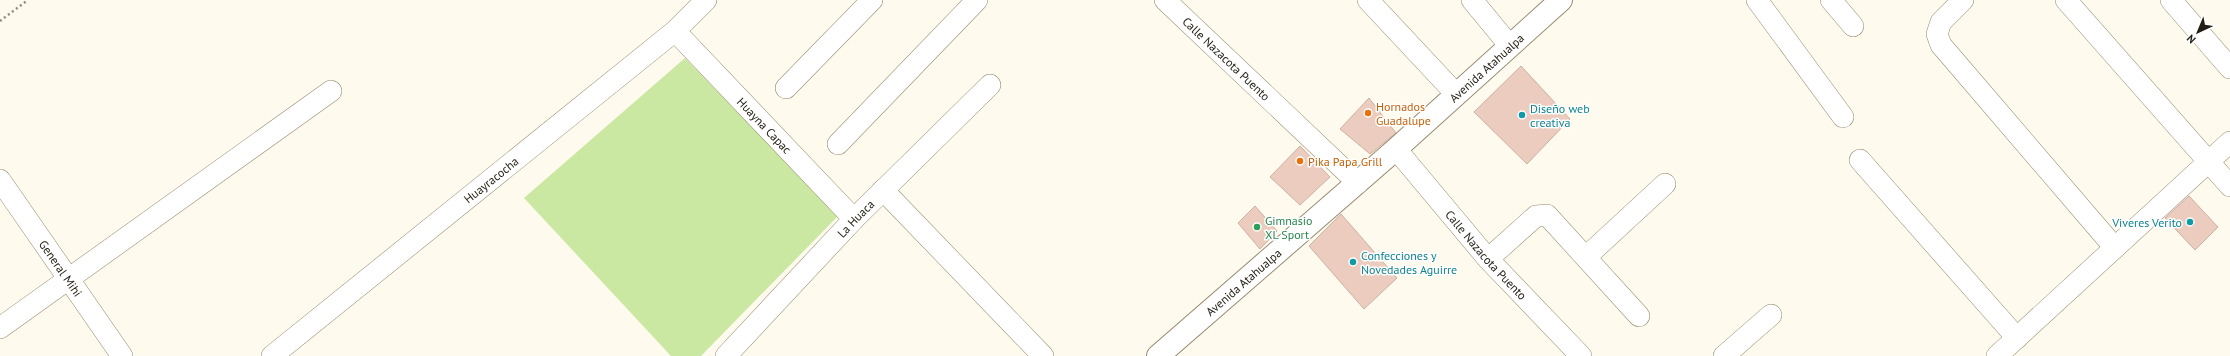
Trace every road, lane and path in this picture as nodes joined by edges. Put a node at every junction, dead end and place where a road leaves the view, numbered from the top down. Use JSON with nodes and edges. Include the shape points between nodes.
{"nodes":[{"id":1,"x":28,"y":0,"type":"edge"},
{"id":2,"x":706,"y":0,"type":"edge"},
{"id":3,"x":872,"y":0,"type":"edge"},
{"id":4,"x":977,"y":0,"type":"edge"},
{"id":5,"x":1165,"y":0,"type":"edge"},
{"id":6,"x":1368,"y":0,"type":"edge"},
{"id":7,"x":1472,"y":0,"type":"edge"},
{"id":8,"x":1561,"y":0,"type":"edge"},
{"id":9,"x":1757,"y":0,"type":"edge"},
{"id":10,"x":1831,"y":0,"type":"edge"},
{"id":11,"x":1963,"y":0,"type":"edge"},
{"id":12,"x":2066,"y":0,"type":"edge"},
{"id":13,"x":2171,"y":0,"type":"edge"},
{"id":14,"x":0,"y":21,"type":"edge"},
{"id":15,"x":1853,"y":26,"type":"dead end"},
{"id":16,"x":675,"y":31,"type":"junction"},
{"id":17,"x":1510,"y":46,"type":"junction"},
{"id":18,"x":2230,"y":68,"type":"edge"},
{"id":19,"x":990,"y":85,"type":"dead end"},
{"id":20,"x":786,"y":88,"type":"dead end"},
{"id":21,"x":331,"y":91,"type":"dead end"},
{"id":22,"x":1456,"y":94,"type":"junction"},
{"id":23,"x":1843,"y":117,"type":"dead end"},
{"id":24,"x":2230,"y":142,"type":"edge"},
{"id":25,"x":838,"y":144,"type":"dead end"},
{"id":26,"x":1396,"y":150,"type":"junction"},
{"id":27,"x":1860,"y":160,"type":"dead end"},
{"id":28,"x":2209,"y":162,"type":"junction"},
{"id":29,"x":0,"y":180,"type":"edge"},
{"id":30,"x":1358,"y":183,"type":"junction"},
{"id":31,"x":1665,"y":184,"type":"dead end"},
{"id":32,"x":2230,"y":186,"type":"edge"},
{"id":33,"x":883,"y":190,"type":"junction"},
{"id":34,"x":854,"y":219,"type":"junction"},
{"id":35,"x":2115,"y":248,"type":"junction"},
{"id":36,"x":1586,"y":257,"type":"junction"},
{"id":37,"x":1488,"y":259,"type":"junction"},
{"id":38,"x":68,"y":279,"type":"junction"},
{"id":39,"x":1771,"y":315,"type":"dead end"},
{"id":40,"x":1639,"y":316,"type":"dead end"},
{"id":41,"x":0,"y":328,"type":"edge"},
{"id":42,"x":2017,"y":338,"type":"junction"},
{"id":43,"x":122,"y":356,"type":"edge"},
{"id":44,"x":272,"y":356,"type":"edge"},
{"id":45,"x":726,"y":356,"type":"edge"},
{"id":46,"x":1043,"y":356,"type":"edge"},
{"id":47,"x":1158,"y":356,"type":"edge"},
{"id":48,"x":1581,"y":356,"type":"edge"},
{"id":49,"x":1724,"y":356,"type":"edge"},
{"id":50,"x":1998,"y":356,"type":"edge"}],
"edges":[{"from":1,"to":14,"type":"path"},
{"from":2,"to":16,"type":"street","name":"Huayracocha"},
{"from":3,"to":20,"type":"street"},
{"from":4,"to":25,"type":"street"},
{"from":5,"to":30,"type":"street","name":"Calle Nazacota Puento"},
{"from":6,"to":22,"type":"street"},
{"from":7,"to":17,"type":"street"},
{"from":8,"to":17,"type":"main road","name":"Avenida Atahualpa"},
{"from":9,"to":23,"type":"street"},
{"from":10,"to":15,"type":"street"},
{"from":11,"to":35,"type":"street","via":[[1941,22],[1937,34],[1941,45]]},
{"from":12,"to":28,"type":"street"},
{"from":13,"to":18,"type":"street"},
{"from":16,"to":34,"type":"street","name":"Huayna Capac"},
{"from":16,"to":44,"type":"street","name":"Huayracocha"},
{"from":17,"to":22,"type":"main road","name":"Avenida Atahualpa"},
{"from":19,"to":33,"type":"street","name":"La Huaca"},
{"from":21,"to":38,"type":"street"},
{"from":22,"to":26,"type":"main road","name":"Avenida Atahualpa"},
{"from":24,"to":28,"type":"street"},
{"from":26,"to":30,"type":"main road","name":"Avenida Atahualpa"},
{"from":26,"to":37,"type":"street","name":"Calle Nazacota Puento"},
{"from":27,"to":42,"type":"street"},
{"from":28,"to":32,"type":"street"},
{"from":28,"to":35,"type":"street"},
{"from":29,"to":38,"type":"street","name":"General Mihi"},
{"from":30,"to":47,"type":"main road","name":"Avenida Atahualpa"},
{"from":31,"to":36,"type":"street"},
{"from":33,"to":34,"type":"street","name":"La Huaca"},
{"from":33,"to":46,"type":"street"},
{"from":34,"to":45,"type":"street","name":"La Huaca"},
{"from":35,"to":42,"type":"street"},
{"from":36,"to":37,"type":"street","via":[[1547,215],[1536,216]]},
{"from":36,"to":40,"type":"street"},
{"from":37,"to":48,"type":"street","name":"Calle Nazacota Puento"},
{"from":38,"to":41,"type":"street"},
{"from":38,"to":43,"type":"street","name":"General Mihi"},
{"from":39,"to":49,"type":"street"},
{"from":42,"to":50,"type":"street"}]}
